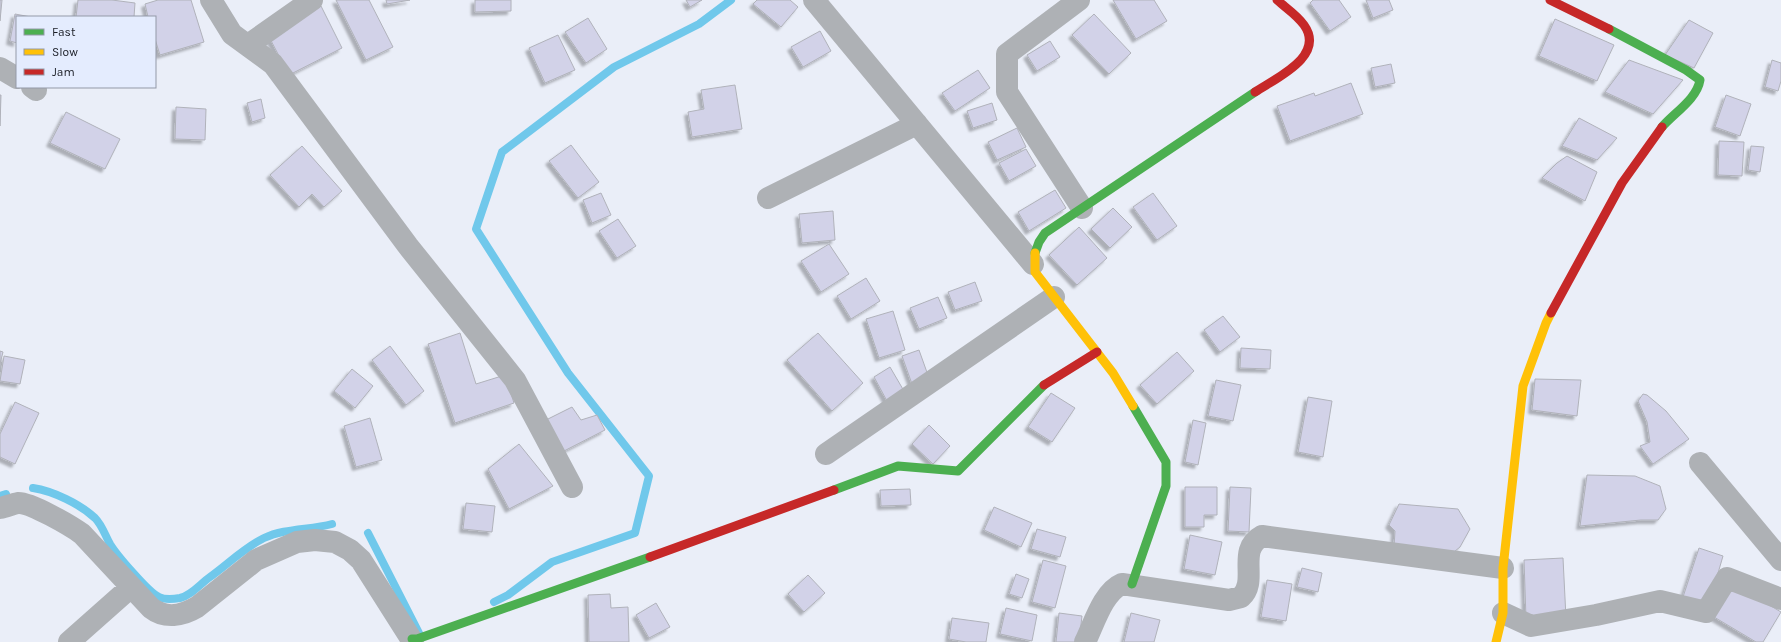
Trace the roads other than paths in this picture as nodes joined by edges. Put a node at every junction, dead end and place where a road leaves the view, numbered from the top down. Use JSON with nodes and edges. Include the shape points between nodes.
{"nodes":[{"id":1,"x":211,"y":0,"type":"edge"},
{"id":2,"x":312,"y":0,"type":"edge"},
{"id":3,"x":814,"y":0,"type":"edge"},
{"id":4,"x":1079,"y":0,"type":"edge"},
{"id":5,"x":1277,"y":0,"type":"edge"},
{"id":6,"x":1550,"y":0,"type":"edge"},
{"id":7,"x":248,"y":45,"type":"junction"},
{"id":8,"x":0,"y":68,"type":"edge"},
{"id":9,"x":16,"y":77,"type":"edge"},
{"id":10,"x":917,"y":124,"type":"junction"},
{"id":11,"x":768,"y":198,"type":"dead end"},
{"id":12,"x":1082,"y":208,"type":"junction"},
{"id":13,"x":1033,"y":264,"type":"junction"},
{"id":14,"x":1054,"y":297,"type":"junction"},
{"id":15,"x":1097,"y":352,"type":"junction"},
{"id":16,"x":826,"y":454,"type":"dead end"},
{"id":17,"x":1700,"y":463,"type":"dead end"},
{"id":18,"x":572,"y":487,"type":"dead end"},
{"id":19,"x":0,"y":508,"type":"edge"},
{"id":20,"x":1781,"y":560,"type":"edge"},
{"id":21,"x":1503,"y":568,"type":"junction"},
{"id":22,"x":1132,"y":584,"type":"junction"},
{"id":23,"x":131,"y":587,"type":"junction"},
{"id":24,"x":1781,"y":599,"type":"edge"},
{"id":25,"x":1503,"y":613,"type":"junction"},
{"id":26,"x":414,"y":640,"type":"edge"},
{"id":27,"x":69,"y":642,"type":"edge"},
{"id":28,"x":1085,"y":642,"type":"edge"},
{"id":29,"x":1496,"y":642,"type":"edge"}],
"edges":[{"from":1,"to":7,"type":"street","via":[[232,34]]},
{"from":2,"to":7,"type":"street"},
{"from":3,"to":10,"type":"street"},
{"from":4,"to":12,"type":"street","via":[[1007,54],[1007,92]]},
{"from":5,"to":12,"type":"street","via":[[1305,26],[1310,40],[1305,57],[1281,76]]},
{"from":6,"to":21,"type":"street","via":[[1625,37],[1700,80],[1699,87],[1662,126],[1622,184],[1546,323],[1523,386]]},
{"from":7,"to":18,"type":"street","via":[[273,64],[408,246],[515,380]]},
{"from":8,"to":9,"type":"street"},
{"from":10,"to":11,"type":"street"},
{"from":10,"to":13,"type":"street"},
{"from":12,"to":13,"type":"street","via":[[1045,233],[1038,241]]},
{"from":13,"to":14,"type":"street","via":[[1035,272]]},
{"from":14,"to":15,"type":"street"},
{"from":14,"to":16,"type":"street"},
{"from":15,"to":22,"type":"street","via":[[1162,451],[1166,462],[1166,486]]},
{"from":15,"to":26,"type":"street","via":[[1041,387],[958,471],[898,466],[632,564]]},
{"from":17,"to":20,"type":"street"},
{"from":19,"to":23,"type":"street","via":[[18,503],[27,505],[68,524],[82,534]]},
{"from":21,"to":22,"type":"street","via":[[1267,535],[1256,539],[1249,549],[1247,588],[1244,594],[1236,599]]},
{"from":21,"to":25,"type":"street"},
{"from":22,"to":28,"type":"street","via":[[1122,584],[1112,590]]},
{"from":23,"to":26,"type":"street","via":[[155,612],[174,615],[197,607],[256,560],[306,540],[335,542],[361,560]]},
{"from":23,"to":27,"type":"street"},
{"from":24,"to":25,"type":"street","via":[[1727,578],[1706,612],[1660,601],[1531,626]]},
{"from":25,"to":29,"type":"street"}]}
